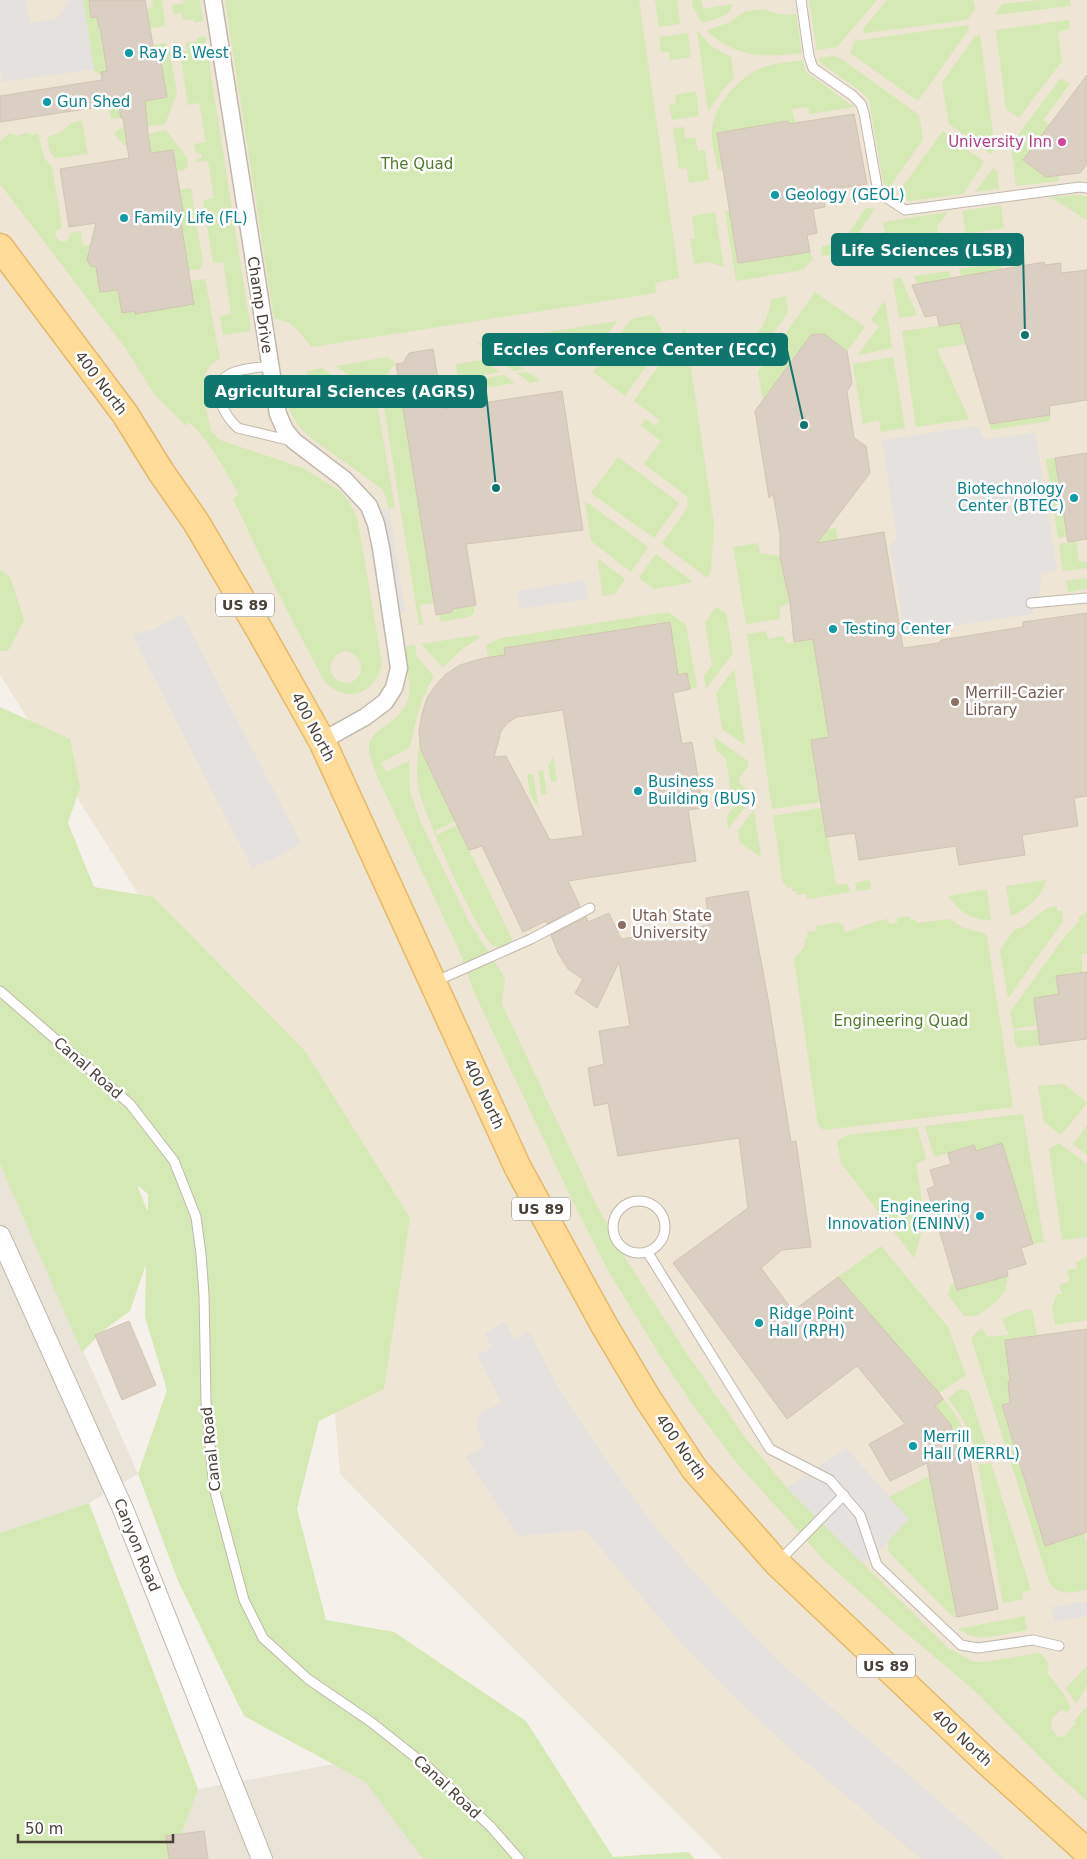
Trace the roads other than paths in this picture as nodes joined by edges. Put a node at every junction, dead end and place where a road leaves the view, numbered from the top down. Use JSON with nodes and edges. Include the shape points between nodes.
{"nodes":[{"id":1,"x":213,"y":0,"type":"edge"},
{"id":2,"x":802,"y":0,"type":"edge"},
{"id":3,"x":1087,"y":188,"type":"edge"},
{"id":4,"x":0,"y":247,"type":"edge"},
{"id":5,"x":269,"y":366,"type":"junction"},
{"id":6,"x":294,"y":441,"type":"junction"},
{"id":7,"x":1087,"y":598,"type":"edge"},
{"id":8,"x":1030,"y":603,"type":"dead end"},
{"id":9,"x":322,"y":741,"type":"junction"},
{"id":10,"x":590,"y":908,"type":"dead end"},
{"id":11,"x":432,"y":982,"type":"junction"},
{"id":12,"x":0,"y":992,"type":"edge"},
{"id":13,"x":0,"y":1236,"type":"edge"},
{"id":14,"x":648,"y":1253,"type":"junction"},
{"id":15,"x":844,"y":1495,"type":"junction"},
{"id":16,"x":777,"y":1563,"type":"junction"},
{"id":17,"x":1059,"y":1646,"type":"dead end"},
{"id":18,"x":1087,"y":1852,"type":"edge"},
{"id":19,"x":262,"y":1859,"type":"edge"},
{"id":20,"x":519,"y":1859,"type":"edge"}],
"edges":[{"from":1,"to":5,"type":"street","name":"Champ Drive"},
{"from":2,"to":3,"type":"lane","via":[[813,68],[861,104],[878,192],[905,210]]},
{"from":4,"to":9,"type":"main road","name":"400 North","number":"US 89","via":[[125,414],[196,522]]},
{"from":5,"to":6,"type":"street","name":"Champ Drive","via":[[278,414]]},
{"from":5,"to":6,"type":"lane","via":[[235,372],[224,379],[220,388],[222,410],[238,428]]},
{"from":6,"to":9,"type":"street","name":"Champ Drive","via":[[344,479],[369,506],[381,548],[399,668],[394,688],[385,702],[365,718]]},
{"from":7,"to":8,"type":"lane"},
{"from":9,"to":11,"type":"main road","name":"400 North","number":"US 89"},
{"from":10,"to":11,"type":"lane","via":[[531,939]]},
{"from":11,"to":16,"type":"main road","name":"400 North","number":"US 89","via":[[518,1168],[648,1399],[695,1470]]},
{"from":12,"to":20,"type":"lane","name":"Canal Road","via":[[130,1104],[174,1161],[196,1217],[202,1254],[206,1401],[214,1488],[244,1600],[263,1638],[308,1679],[371,1722],[429,1768]]},
{"from":13,"to":19,"type":"street","name":"Canyon Road","via":[[123,1508]]},
{"from":14,"to":14,"type":"lane","via":[[664,1237],[665,1220],[655,1206],[638,1200],[630,1202],[616,1212],[614,1238],[626,1250]]},
{"from":14,"to":15,"type":"lane","via":[[770,1448],[830,1480]]},
{"from":15,"to":16,"type":"lane"},
{"from":15,"to":17,"type":"lane","via":[[860,1515],[878,1565],[960,1645],[978,1648],[1033,1640]]},
{"from":16,"to":18,"type":"main road","name":"400 North","number":"US 89"}]}
